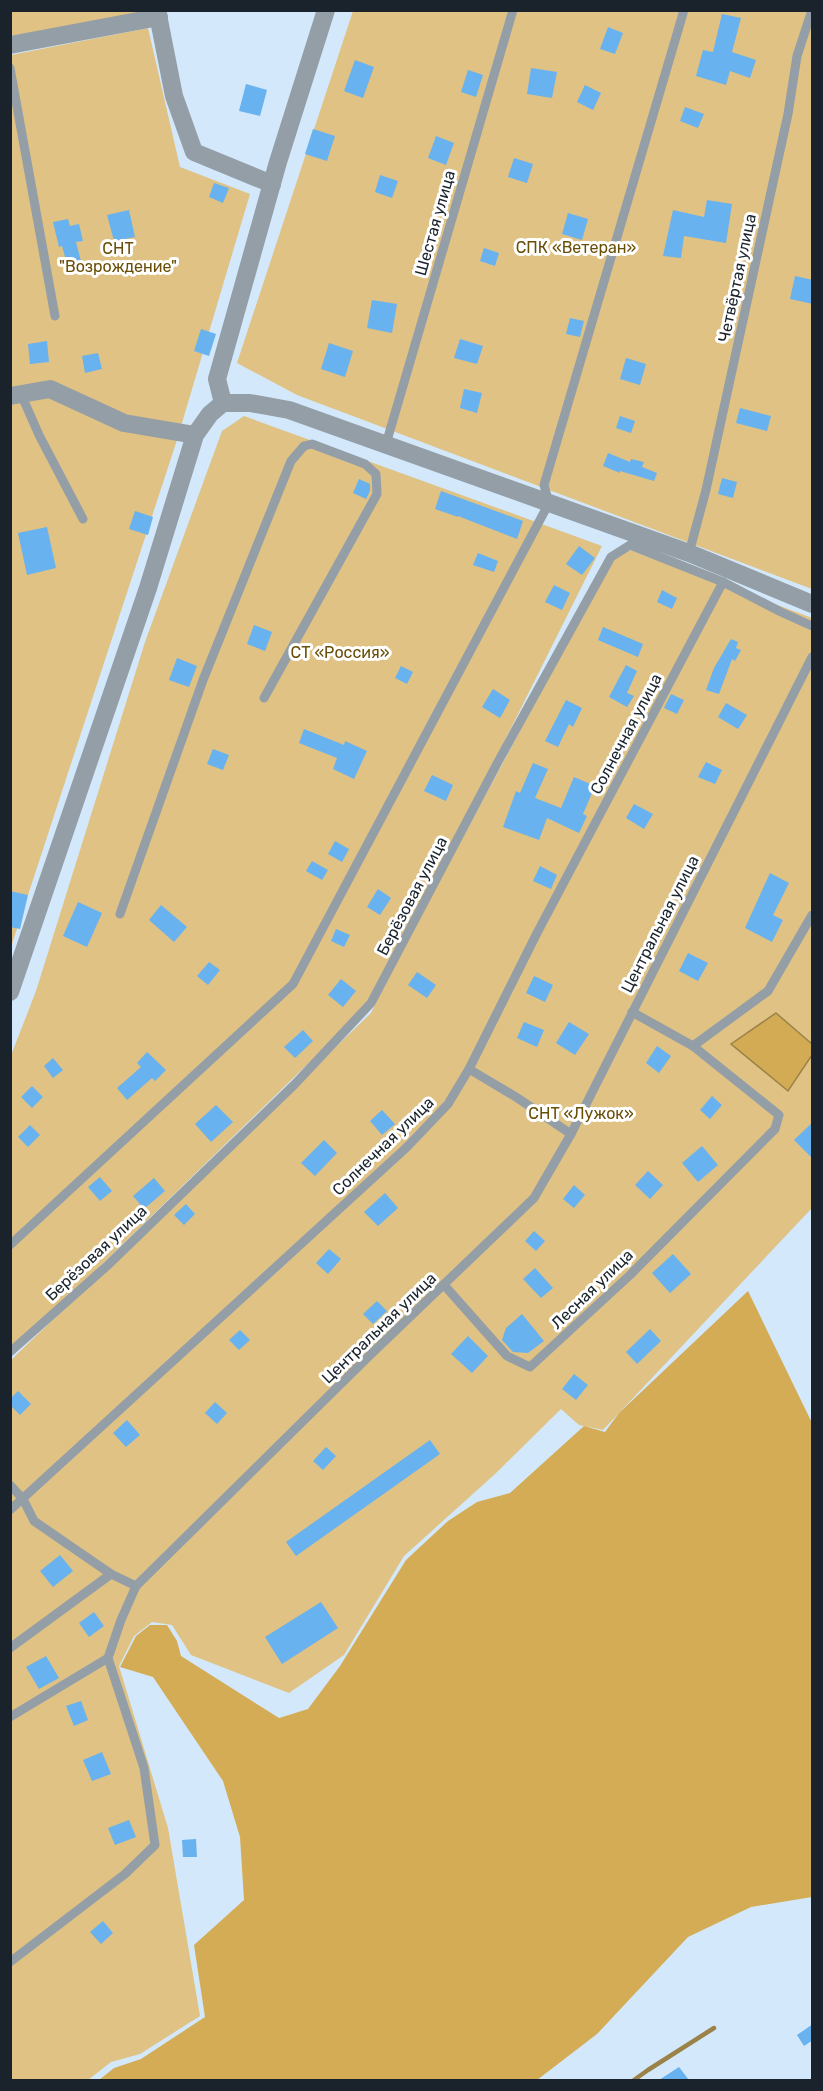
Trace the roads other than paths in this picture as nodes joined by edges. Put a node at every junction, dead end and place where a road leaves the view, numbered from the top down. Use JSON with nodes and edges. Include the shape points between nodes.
{"nodes":[{"id":1,"x":326,"y":10,"type":"edge"},
{"id":2,"x":513,"y":10,"type":"edge"},
{"id":3,"x":684,"y":10,"type":"edge"},
{"id":4,"x":812,"y":10,"type":"edge"},
{"id":5,"x":158,"y":14,"type":"edge"},
{"id":6,"x":10,"y":45,"type":"edge"},
{"id":7,"x":10,"y":68,"type":"edge"},
{"id":8,"x":272,"y":184,"type":"junction"},
{"id":9,"x":55,"y":316,"type":"dead end"},
{"id":10,"x":16,"y":395,"type":"edge"},
{"id":11,"x":223,"y":403,"type":"junction"},
{"id":12,"x":195,"y":435,"type":"junction"},
{"id":13,"x":386,"y":444,"type":"junction"},
{"id":14,"x":549,"y":503,"type":"junction"},
{"id":15,"x":83,"y":519,"type":"dead end"},
{"id":16,"x":689,"y":553,"type":"junction"},
{"id":17,"x":723,"y":582,"type":"junction"},
{"id":18,"x":813,"y":604,"type":"edge"},
{"id":19,"x":813,"y":626,"type":"edge"},
{"id":20,"x":813,"y":657,"type":"edge"},
{"id":21,"x":264,"y":698,"type":"dead end"},
{"id":22,"x":120,"y":914,"type":"dead end"},
{"id":23,"x":813,"y":915,"type":"edge"},
{"id":24,"x":10,"y":992,"type":"edge"},
{"id":25,"x":632,"y":1012,"type":"junction"},
{"id":26,"x":693,"y":1046,"type":"junction"},
{"id":27,"x":470,"y":1069,"type":"junction"},
{"id":28,"x":571,"y":1134,"type":"junction"},
{"id":29,"x":10,"y":1245,"type":"edge"},
{"id":30,"x":445,"y":1286,"type":"junction"},
{"id":31,"x":10,"y":1352,"type":"edge"},
{"id":32,"x":10,"y":1485,"type":"edge"},
{"id":33,"x":23,"y":1499,"type":"junction"},
{"id":34,"x":10,"y":1510,"type":"edge"},
{"id":35,"x":111,"y":1574,"type":"junction"},
{"id":36,"x":136,"y":1586,"type":"junction"},
{"id":37,"x":10,"y":1648,"type":"edge"},
{"id":38,"x":108,"y":1658,"type":"junction"},
{"id":39,"x":10,"y":1717,"type":"edge"},
{"id":40,"x":10,"y":1962,"type":"edge"}],
"edges":[{"from":1,"to":8,"type":"street"},
{"from":2,"to":13,"type":"lane","name":"Шестая улица"},
{"from":3,"to":14,"type":"lane","via":[[544,485]]},
{"from":4,"to":16,"type":"lane","name":"Четвёртая улица","via":[[797,56],[783,137]]},
{"from":5,"to":6,"type":"street"},
{"from":5,"to":8,"type":"street","via":[[174,96],[194,152]]},
{"from":7,"to":9,"type":"lane"},
{"from":8,"to":11,"type":"street","via":[[217,379]]},
{"from":10,"to":12,"type":"street","via":[[50,389],[124,423]]},
{"from":10,"to":15,"type":"lane"},
{"from":11,"to":12,"type":"street"},
{"from":11,"to":13,"type":"street","via":[[289,410]]},
{"from":12,"to":24,"type":"street","via":[[148,588]]},
{"from":13,"to":14,"type":"street"},
{"from":14,"to":16,"type":"street"},
{"from":14,"to":29,"type":"lane","via":[[293,984]]},
{"from":16,"to":18,"type":"street"},
{"from":17,"to":19,"type":"lane","name":"Берёзовая улица"},
{"from":17,"to":27,"type":"lane","name":"Солнечная улица","via":[[537,933]]},
{"from":17,"to":31,"type":"lane","name":"Берёзовая улица","via":[[630,545],[611,557],[371,1004],[295,1084],[116,1257]]},
{"from":20,"to":25,"type":"lane","name":"Центральная улица"},
{"from":21,"to":22,"type":"lane","via":[[376,495],[376,474],[365,464],[312,444],[304,446],[291,461],[203,680]]},
{"from":23,"to":26,"type":"lane","via":[[768,990]]},
{"from":25,"to":26,"type":"lane"},
{"from":25,"to":28,"type":"lane","name":"Центральная улица"},
{"from":26,"to":30,"type":"lane","name":"Лесная улица","via":[[779,1115],[775,1129],[630,1275],[530,1368],[507,1356]]},
{"from":27,"to":28,"type":"lane"},
{"from":27,"to":33,"type":"lane","name":"Солнечная улица","via":[[448,1104],[407,1146]]},
{"from":28,"to":30,"type":"lane","name":"Центральная улица","via":[[534,1198]]},
{"from":30,"to":36,"type":"lane","name":"Центральная улица"},
{"from":32,"to":33,"type":"lane"},
{"from":33,"to":34,"type":"lane","name":"Солнечная улица"},
{"from":33,"to":35,"type":"lane","via":[[34,1521]]},
{"from":35,"to":36,"type":"lane"},
{"from":35,"to":37,"type":"lane"},
{"from":36,"to":38,"type":"lane","name":"Центральная улица"},
{"from":38,"to":39,"type":"lane"},
{"from":38,"to":40,"type":"lane","via":[[144,1768],[155,1845],[125,1874]]}]}
